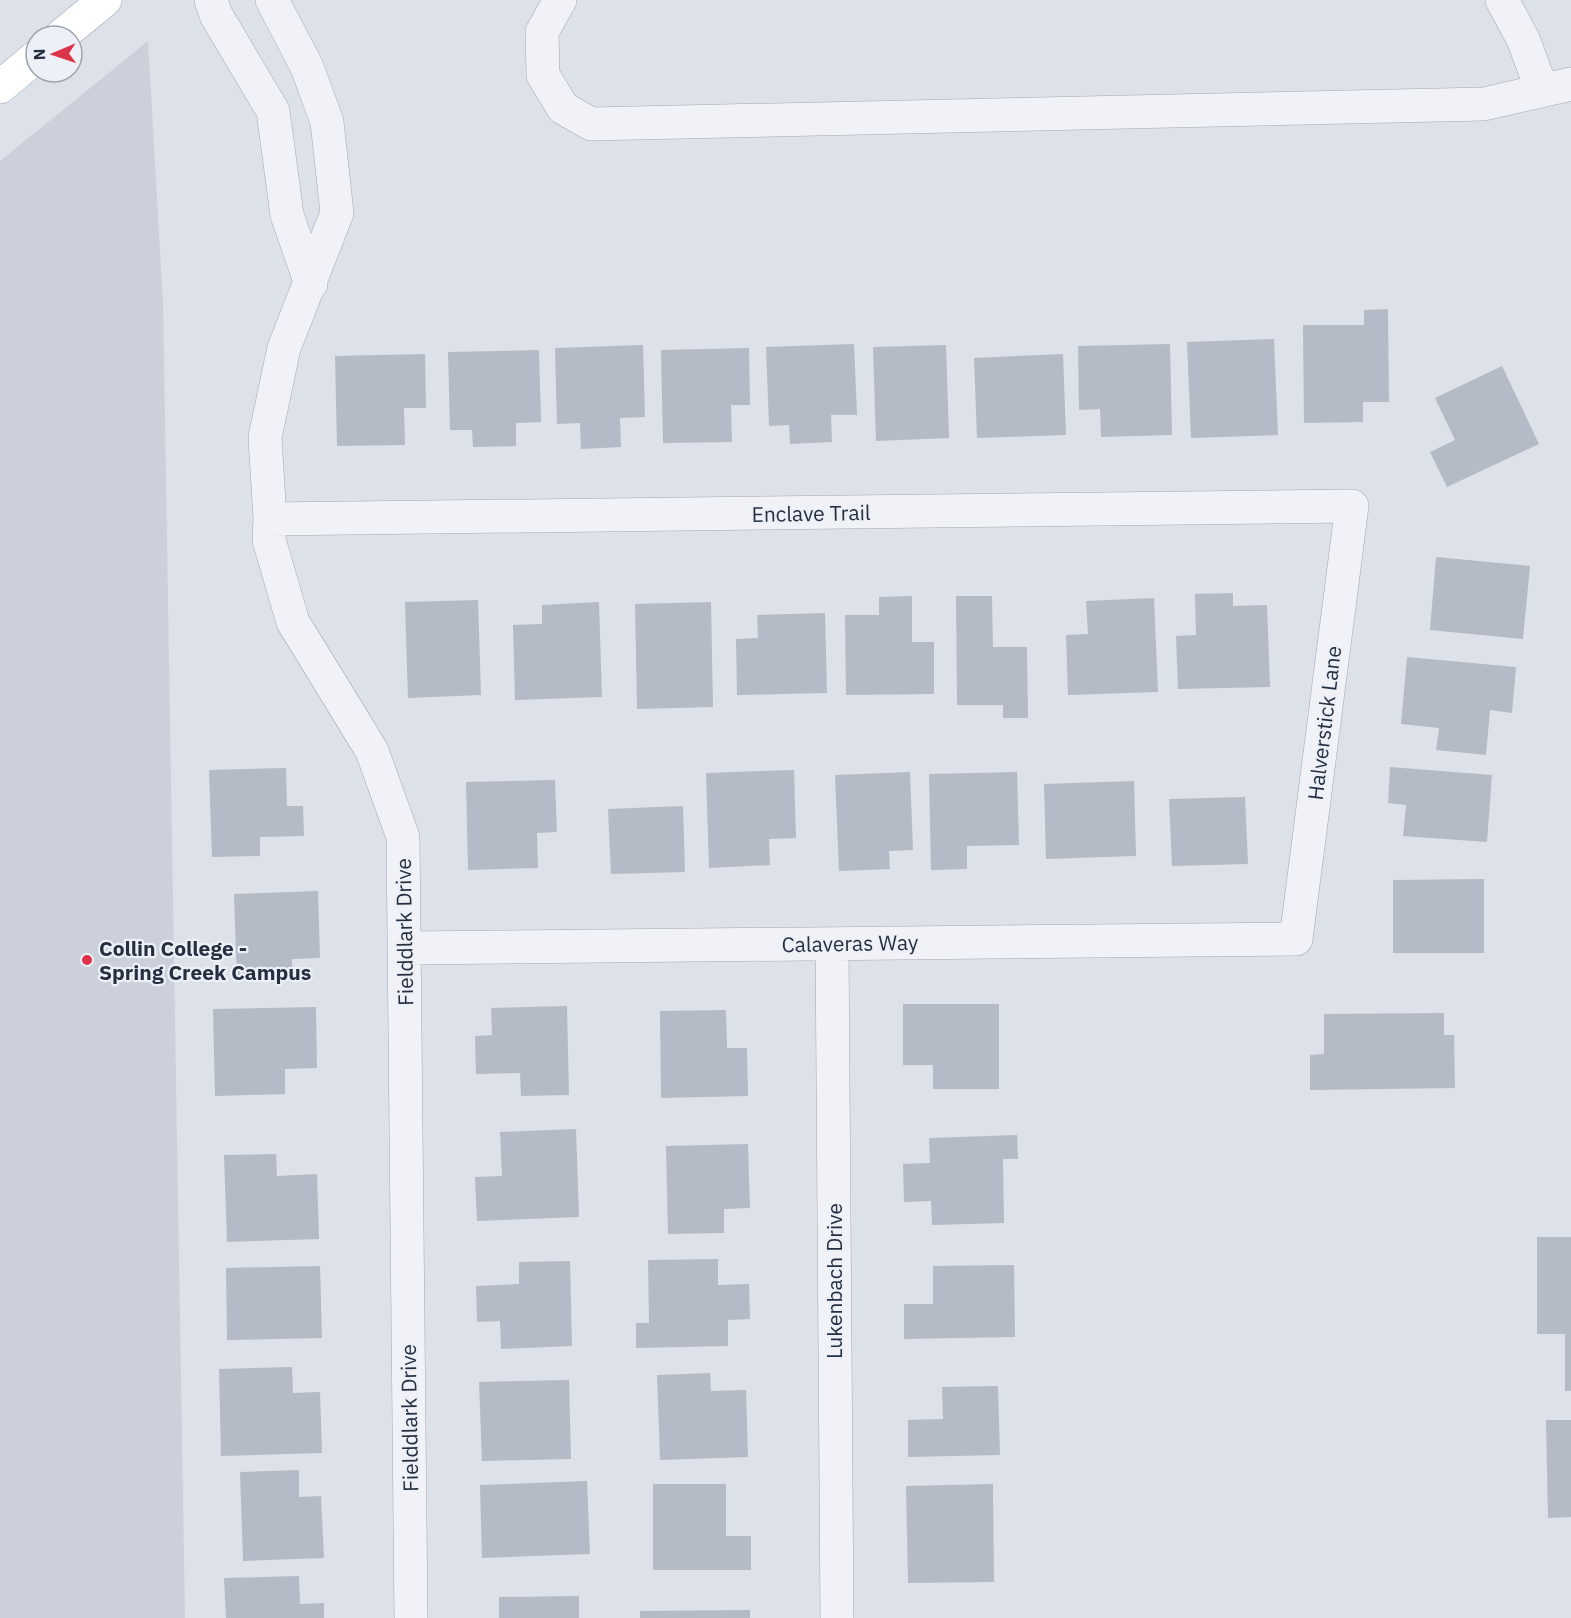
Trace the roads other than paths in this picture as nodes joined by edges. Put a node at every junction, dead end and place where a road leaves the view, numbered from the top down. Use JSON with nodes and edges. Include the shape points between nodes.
{"nodes":[{"id":1,"x":105,"y":0,"type":"edge"},
{"id":2,"x":211,"y":0,"type":"edge"},
{"id":3,"x":272,"y":0,"type":"edge"},
{"id":4,"x":560,"y":0,"type":"edge"},
{"id":5,"x":1502,"y":0,"type":"edge"},
{"id":6,"x":76,"y":24,"type":"edge"},
{"id":7,"x":24,"y":67,"type":"edge"},
{"id":8,"x":0,"y":87,"type":"edge"},
{"id":9,"x":1556,"y":87,"type":"edge"},
{"id":10,"x":311,"y":284,"type":"junction"},
{"id":11,"x":1352,"y":506,"type":"joint"},
{"id":12,"x":270,"y":519,"type":"junction"},
{"id":13,"x":1296,"y":939,"type":"joint"},
{"id":14,"x":832,"y":944,"type":"junction"},
{"id":15,"x":404,"y":948,"type":"junction"},
{"id":16,"x":411,"y":1618,"type":"edge"},
{"id":17,"x":837,"y":1618,"type":"edge"}],
"edges":[{"from":1,"to":6,"type":"main road"},
{"from":2,"to":10,"type":"street","via":[[273,111],[287,215]]},
{"from":3,"to":10,"type":"street","name":"Fielddlark Drive","via":[[307,67],[327,123],[337,213]]},
{"from":4,"to":9,"type":"street","via":[[543,32],[543,75],[563,108],[591,124],[1484,104]]},
{"from":5,"to":9,"type":"street"},
{"from":7,"to":8,"type":"main road"},
{"from":10,"to":12,"type":"street","name":"Fielddlark Drive","via":[[284,348],[264,437]]},
{"from":11,"to":12,"type":"street","name":"Enclave Trail"},
{"from":11,"to":13,"type":"street","name":"Halverstick Lane"},
{"from":12,"to":15,"type":"street","name":"Fielddlark Drive","via":[[269,540],[293,622],[372,751],[403,837]]},
{"from":13,"to":14,"type":"street","name":"Calaveras Way"},
{"from":14,"to":15,"type":"street","name":"Calaveras Way"},
{"from":14,"to":17,"type":"street","name":"Lukenbach Drive"},
{"from":15,"to":16,"type":"street","name":"Fielddlark Drive"}]}
